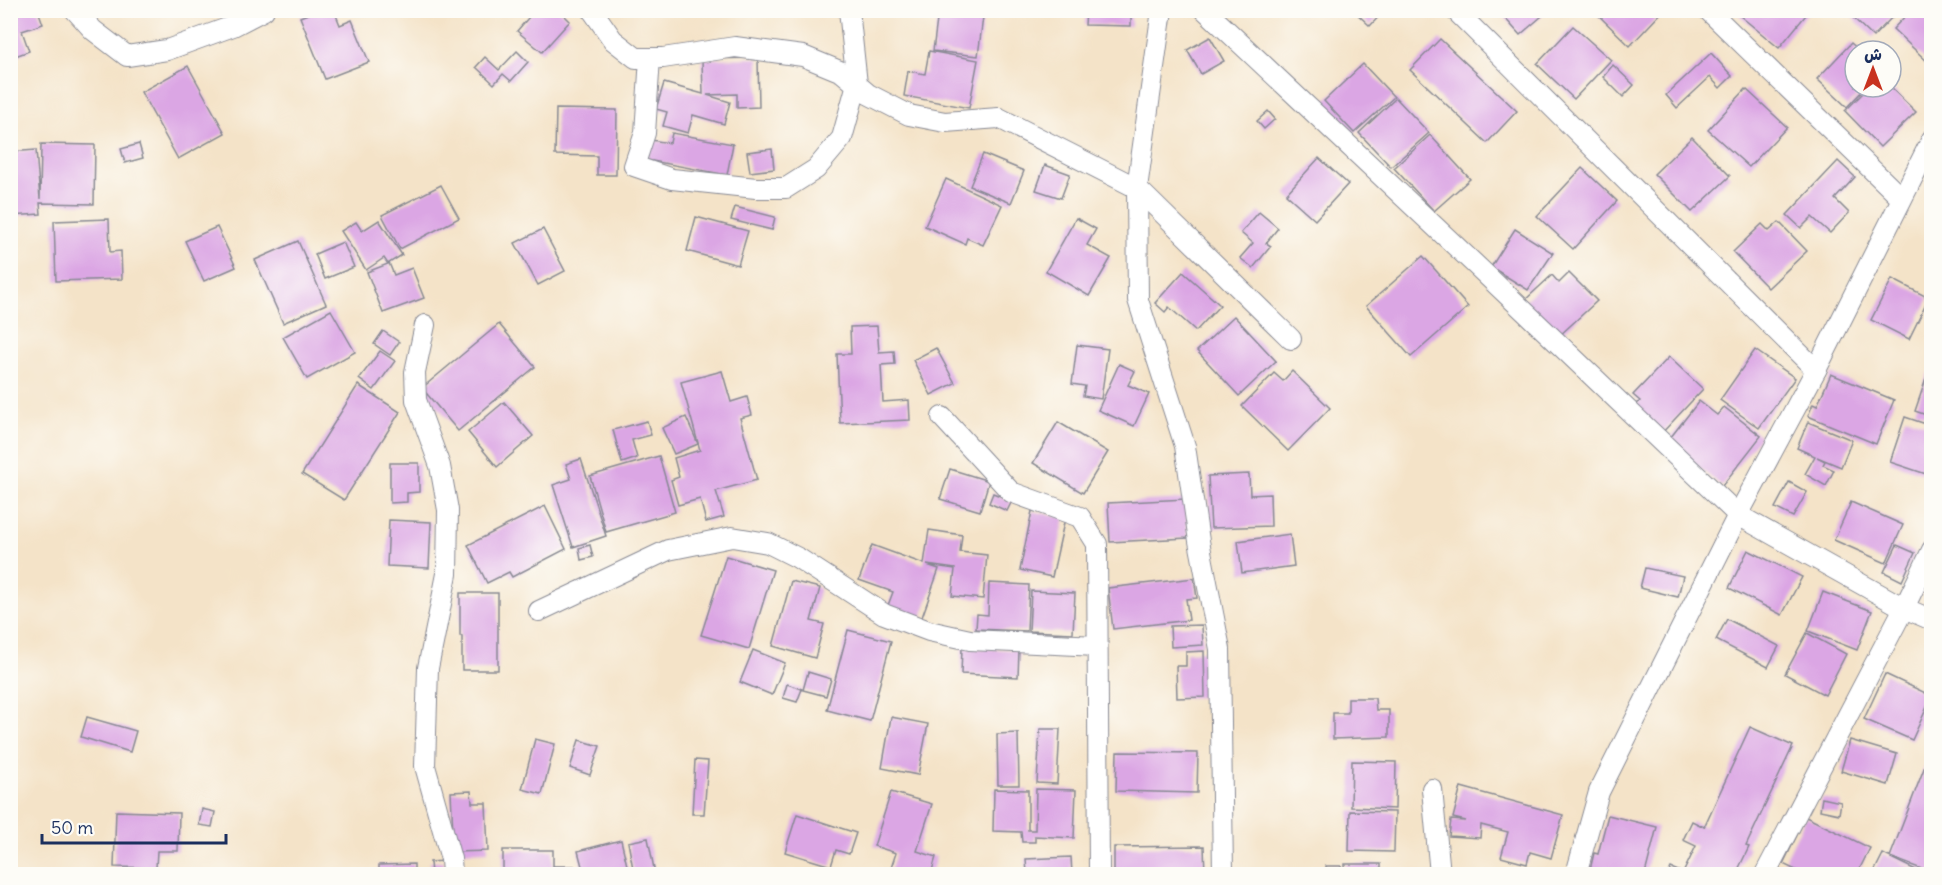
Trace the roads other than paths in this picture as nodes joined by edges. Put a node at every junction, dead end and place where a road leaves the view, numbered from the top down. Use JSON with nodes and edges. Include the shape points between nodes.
{"nodes":[{"id":1,"x":75,"y":10,"type":"edge"},
{"id":2,"x":264,"y":10,"type":"edge"},
{"id":3,"x":592,"y":10,"type":"edge"},
{"id":4,"x":849,"y":10,"type":"edge"},
{"id":5,"x":1162,"y":10,"type":"edge"},
{"id":6,"x":1205,"y":10,"type":"edge"},
{"id":7,"x":1455,"y":10,"type":"edge"},
{"id":8,"x":1708,"y":10,"type":"edge"},
{"id":9,"x":650,"y":58,"type":"junction"},
{"id":10,"x":857,"y":84,"type":"junction"},
{"id":11,"x":1932,"y":140,"type":"edge"},
{"id":12,"x":1137,"y":188,"type":"junction"},
{"id":13,"x":1901,"y":198,"type":"junction"},
{"id":14,"x":425,"y":325,"type":"dead end"},
{"id":15,"x":1291,"y":339,"type":"dead end"},
{"id":16,"x":1816,"y":370,"type":"junction"},
{"id":17,"x":942,"y":417,"type":"dead end"},
{"id":18,"x":1738,"y":515,"type":"junction"},
{"id":19,"x":1932,"y":550,"type":"edge"},
{"id":20,"x":1904,"y":608,"type":"junction"},
{"id":21,"x":539,"y":610,"type":"dead end"},
{"id":22,"x":1932,"y":620,"type":"edge"},
{"id":23,"x":1097,"y":646,"type":"junction"},
{"id":24,"x":1432,"y":789,"type":"dead end"},
{"id":25,"x":452,"y":874,"type":"edge"},
{"id":26,"x":1099,"y":874,"type":"edge"},
{"id":27,"x":1223,"y":874,"type":"edge"},
{"id":28,"x":1440,"y":874,"type":"edge"},
{"id":29,"x":1576,"y":874,"type":"edge"},
{"id":30,"x":1765,"y":874,"type":"edge"}],
"edges":[{"from":1,"to":2,"type":"street","via":[[93,30],[127,56],[167,50]]},
{"from":3,"to":9,"type":"street","via":[[613,40],[636,58]]},
{"from":4,"to":10,"type":"street"},
{"from":5,"to":12,"type":"street"},
{"from":6,"to":18,"type":"street"},
{"from":7,"to":16,"type":"street"},
{"from":8,"to":13,"type":"street"},
{"from":9,"to":10,"type":"street","via":[[746,48],[803,56],[842,72]]},
{"from":9,"to":10,"type":"street","via":[[645,133],[634,166],[672,179],[786,188],[816,169],[842,138]]},
{"from":10,"to":12,"type":"street","via":[[883,103],[909,115],[945,122],[999,118]]},
{"from":11,"to":13,"type":"street"},
{"from":12,"to":15,"type":"street"},
{"from":12,"to":27,"type":"street","via":[[1137,300],[1185,446],[1220,649]]},
{"from":13,"to":16,"type":"street"},
{"from":14,"to":25,"type":"street","via":[[415,372],[416,400],[441,466],[448,510],[447,574],[428,668],[425,766],[452,859]]},
{"from":16,"to":18,"type":"street"},
{"from":17,"to":23,"type":"street","via":[[1011,492],[1080,517],[1097,544]]},
{"from":18,"to":20,"type":"street"},
{"from":18,"to":29,"type":"street","via":[[1599,792]]},
{"from":19,"to":20,"type":"street"},
{"from":20,"to":22,"type":"street"},
{"from":20,"to":30,"type":"street"},
{"from":21,"to":23,"type":"street","via":[[668,550],[732,537],[768,543],[884,614],[929,632],[970,640]]},
{"from":23,"to":26,"type":"street"},
{"from":24,"to":28,"type":"street"}]}
